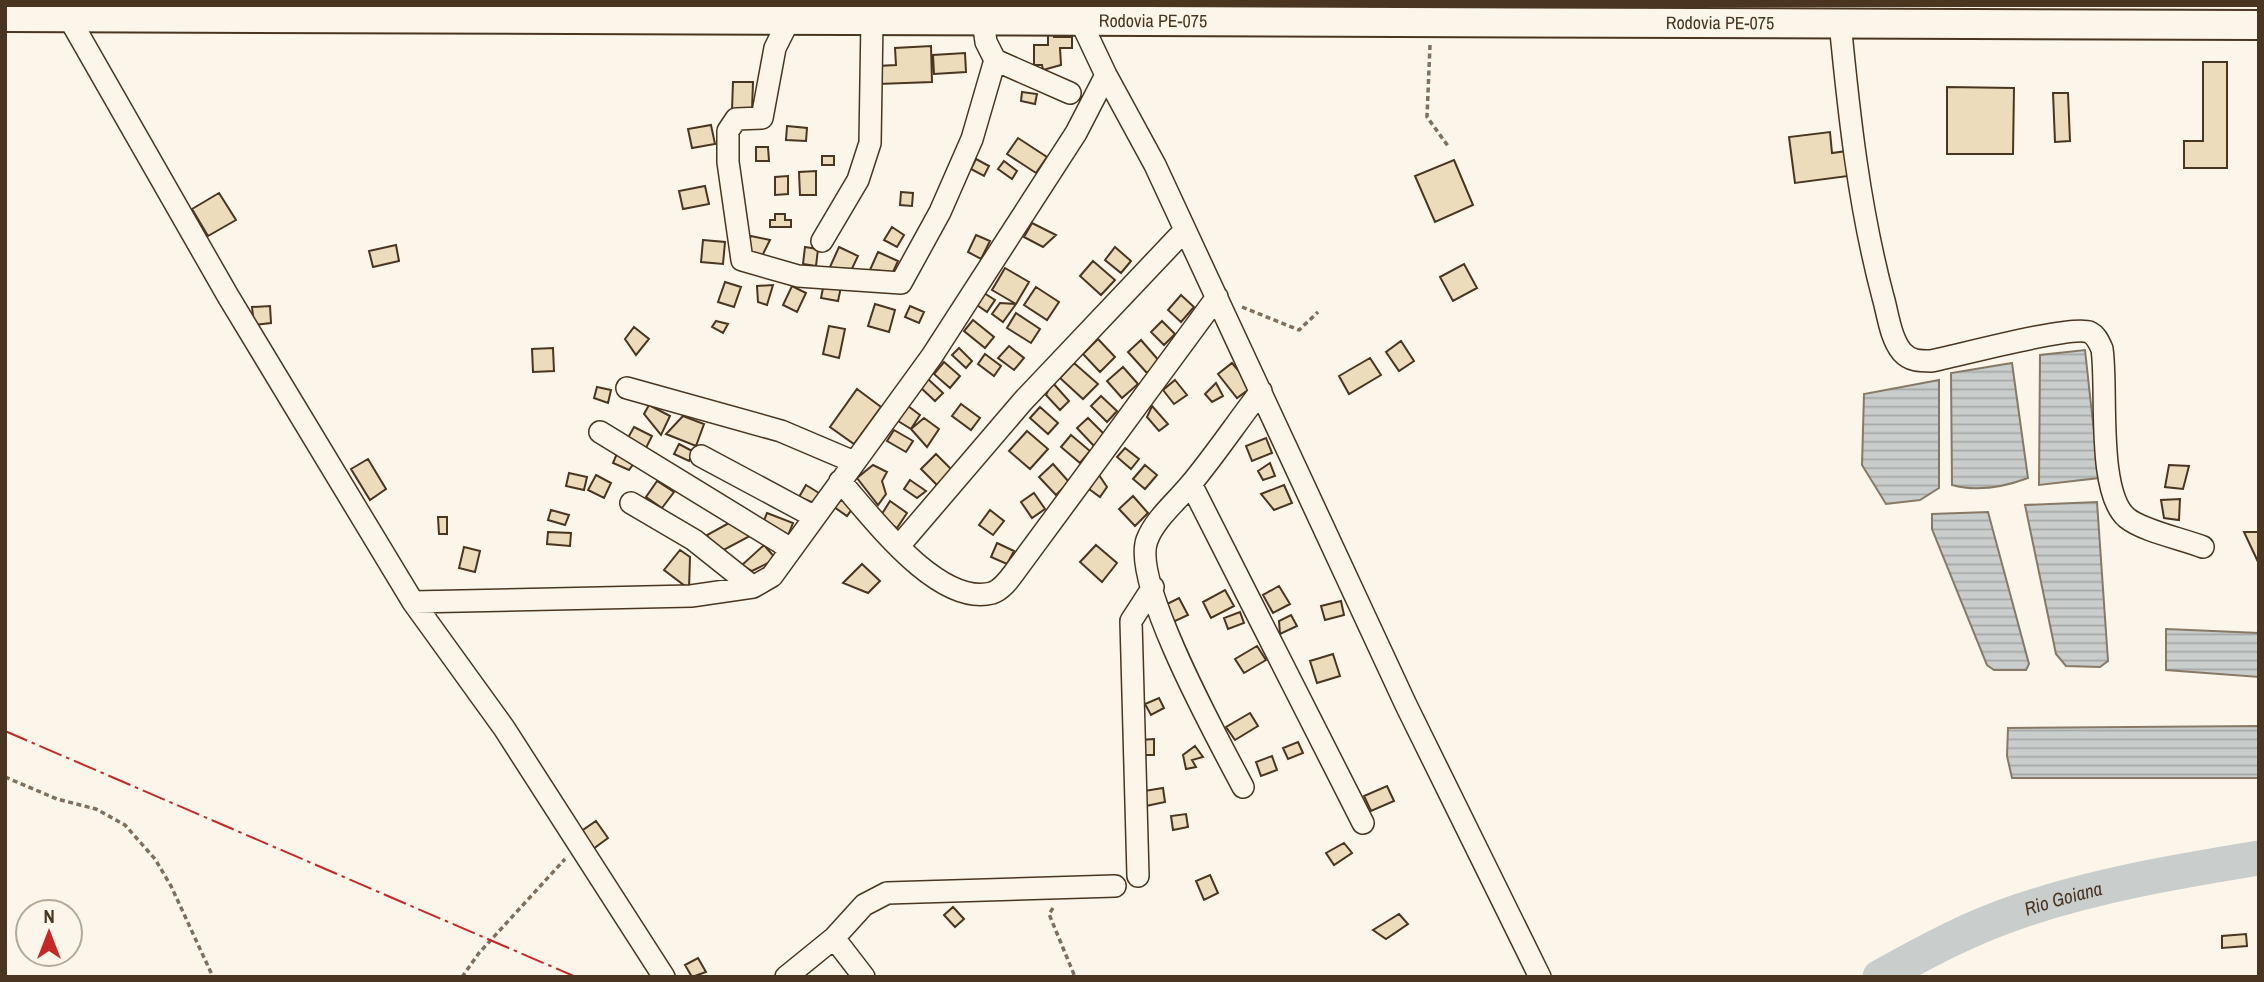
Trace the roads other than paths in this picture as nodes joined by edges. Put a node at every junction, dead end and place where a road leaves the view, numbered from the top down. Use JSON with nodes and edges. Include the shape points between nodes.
{"nodes":[{"id":1,"x":5,"y":17,"type":"edge"},
{"id":2,"x":69,"y":18,"type":"junction"},
{"id":3,"x":789,"y":20,"type":"junction"},
{"id":4,"x":872,"y":20,"type":"junction"},
{"id":5,"x":983,"y":20,"type":"junction"},
{"id":6,"x":1081,"y":22,"type":"junction"},
{"id":7,"x":1840,"y":22,"type":"junction"},
{"id":8,"x":2259,"y":25,"type":"edge"},
{"id":9,"x":995,"y":60,"type":"junction"},
{"id":10,"x":1106,"y":75,"type":"junction"},
{"id":11,"x":1070,"y":93,"type":"dead end"},
{"id":12,"x":1184,"y":231,"type":"junction"},
{"id":13,"x":822,"y":241,"type":"dead end"},
{"id":14,"x":1217,"y":297,"type":"junction"},
{"id":15,"x":627,"y":388,"type":"dead end"},
{"id":16,"x":1261,"y":391,"type":"junction"},
{"id":17,"x":600,"y":432,"type":"dead end"},
{"id":18,"x":701,"y":456,"type":"dead end"},
{"id":19,"x":854,"y":462,"type":"junction"},
{"id":20,"x":840,"y":481,"type":"junction"},
{"id":21,"x":1191,"y":484,"type":"junction"},
{"id":22,"x":631,"y":503,"type":"dead end"},
{"id":23,"x":813,"y":516,"type":"junction"},
{"id":24,"x":900,"y":546,"type":"junction"},
{"id":25,"x":2203,"y":547,"type":"dead end"},
{"id":26,"x":791,"y":549,"type":"junction"},
{"id":27,"x":753,"y":587,"type":"junction"},
{"id":28,"x":1153,"y":587,"type":"junction"},
{"id":29,"x":413,"y":601,"type":"junction"},
{"id":30,"x":1243,"y":787,"type":"dead end"},
{"id":31,"x":1363,"y":823,"type":"dead end"},
{"id":32,"x":1138,"y":876,"type":"dead end"},
{"id":33,"x":1115,"y":886,"type":"dead end"},
{"id":34,"x":834,"y":938,"type":"junction"},
{"id":35,"x":664,"y":977,"type":"edge"},
{"id":36,"x":786,"y":977,"type":"edge"},
{"id":37,"x":864,"y":977,"type":"edge"},
{"id":38,"x":1541,"y":977,"type":"edge"}],
"edges":[{"from":1,"to":2,"type":"main road","name":"Rodovia PE-075"},
{"from":2,"to":3,"type":"main road","name":"Rodovia PE-075"},
{"from":2,"to":29,"type":"street","via":[[228,296]]},
{"from":3,"to":4,"type":"main road","name":"Rodovia PE-075"},
{"from":3,"to":9,"type":"street","via":[[775,48],[762,118],[736,119],[728,131],[728,162],[741,260],[798,276],[901,284],[972,139]]},
{"from":4,"to":5,"type":"main road","name":"Rodovia PE-075"},
{"from":4,"to":13,"type":"street","via":[[870,143],[858,180]]},
{"from":5,"to":6,"type":"main road","name":"Rodovia PE-075"},
{"from":5,"to":9,"type":"street"},
{"from":6,"to":7,"type":"main road","name":"Rodovia PE-075"},
{"from":6,"to":10,"type":"street"},
{"from":7,"to":8,"type":"main road","name":"Rodovia PE-075"},
{"from":7,"to":25,"type":"street","via":[[1859,195],[1900,351],[1914,360],[1931,361],[2063,333],[2092,333],[2102,349],[2109,471],[2119,507],[2132,521]]},
{"from":9,"to":11,"type":"street"},
{"from":10,"to":12,"type":"street","via":[[1155,165]]},
{"from":10,"to":19,"type":"street","via":[[1076,133],[932,356]]},
{"from":12,"to":14,"type":"street"},
{"from":12,"to":24,"type":"street","via":[[1023,401]]},
{"from":14,"to":16,"type":"street"},
{"from":14,"to":24,"type":"street","via":[[1002,587],[993,593],[966,594],[944,584]]},
{"from":15,"to":19,"type":"street","via":[[781,431]]},
{"from":16,"to":21,"type":"street"},
{"from":16,"to":38,"type":"street","via":[[1406,705]]},
{"from":17,"to":26,"type":"street"},
{"from":18,"to":23,"type":"street"},
{"from":19,"to":20,"type":"street"},
{"from":20,"to":23,"type":"street"},
{"from":20,"to":24,"type":"street"},
{"from":21,"to":28,"type":"street","via":[[1147,540],[1144,550]]},
{"from":21,"to":31,"type":"street"},
{"from":22,"to":27,"type":"street","via":[[694,540]]},
{"from":23,"to":26,"type":"street"},
{"from":26,"to":27,"type":"street","via":[[772,576]]},
{"from":27,"to":29,"type":"street","via":[[691,596]]},
{"from":28,"to":30,"type":"street","via":[[1181,667]]},
{"from":28,"to":32,"type":"street","via":[[1131,621]]},
{"from":29,"to":35,"type":"street","via":[[504,727]]},
{"from":33,"to":34,"type":"street","via":[[887,893],[864,905]]},
{"from":34,"to":36,"type":"street"},
{"from":34,"to":37,"type":"street"}]}
